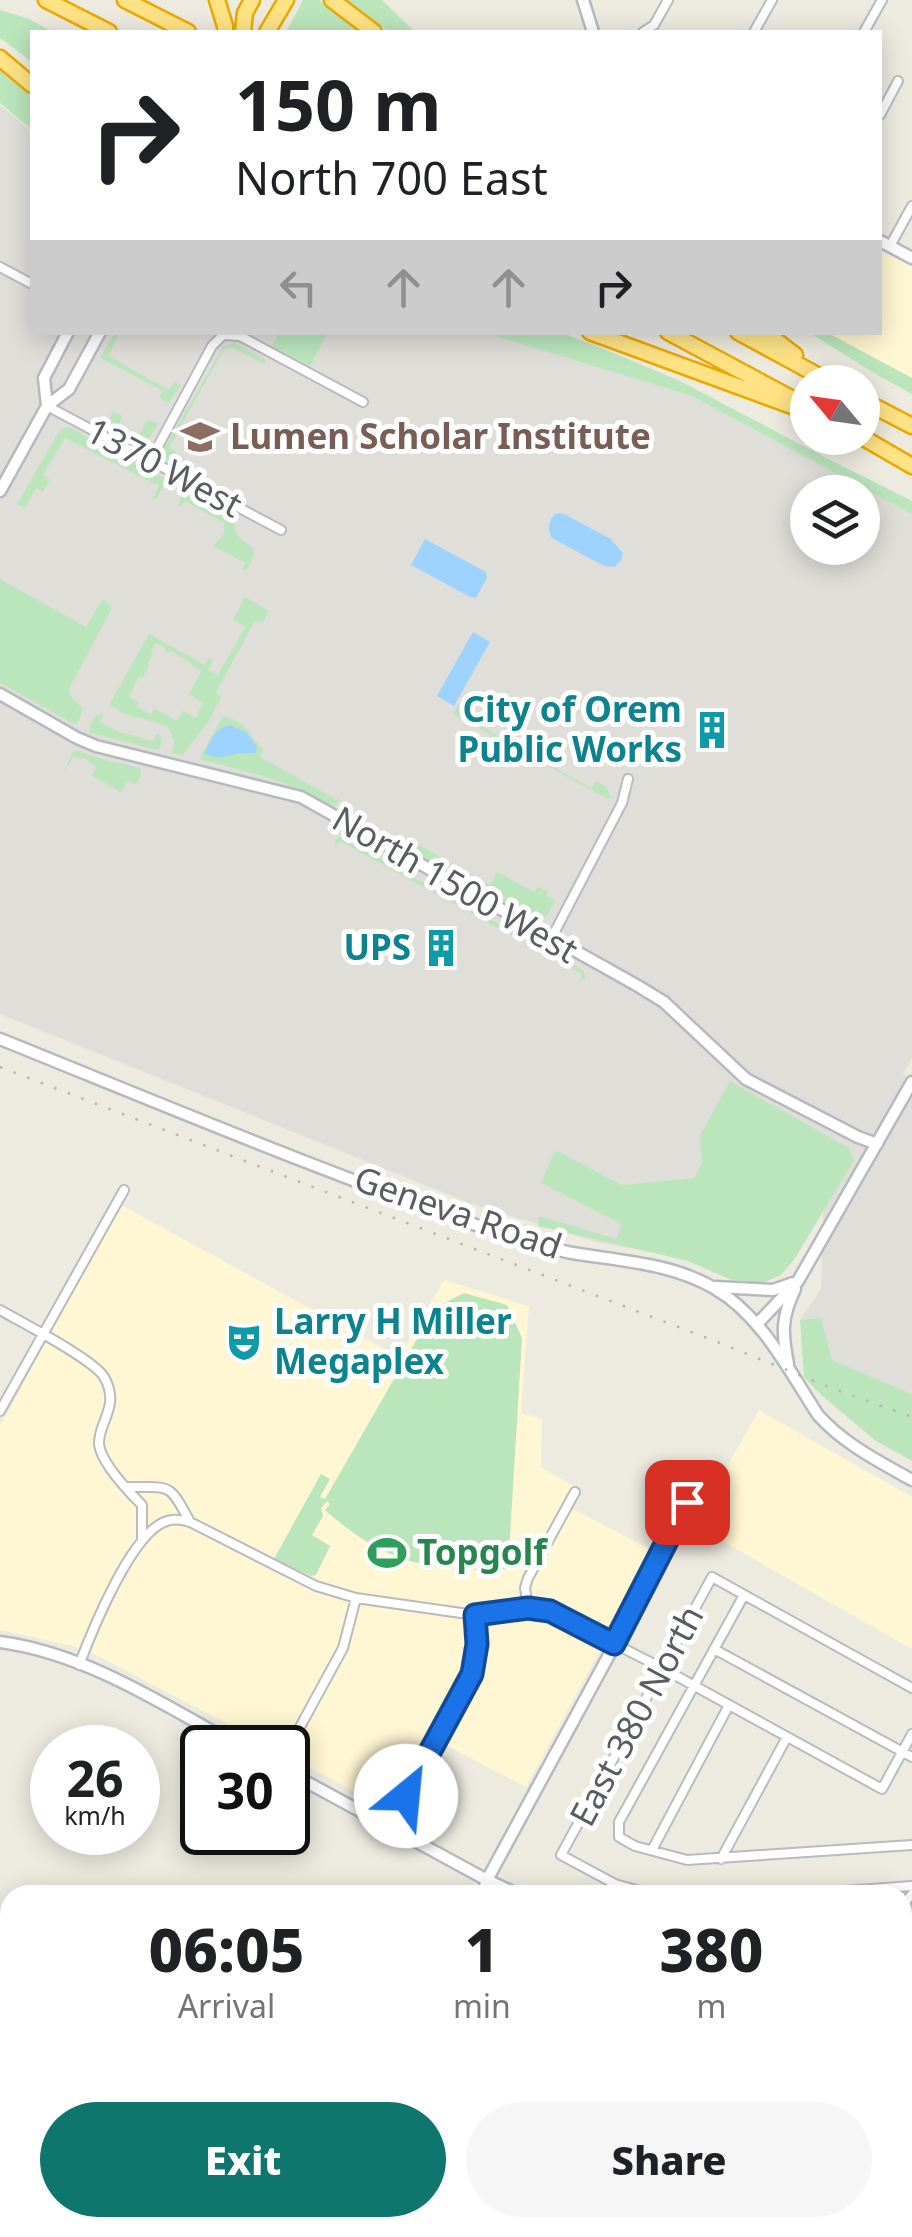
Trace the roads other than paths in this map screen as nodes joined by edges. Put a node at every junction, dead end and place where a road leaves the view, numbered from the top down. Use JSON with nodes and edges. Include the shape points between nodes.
{"nodes":[{"id":1,"x":46,"y":0,"type":"edge"},
{"id":2,"x":126,"y":0,"type":"edge"},
{"id":3,"x":217,"y":0,"type":"edge"},
{"id":4,"x":286,"y":0,"type":"edge"},
{"id":5,"x":332,"y":0,"type":"edge"},
{"id":6,"x":583,"y":0,"type":"edge"},
{"id":7,"x":668,"y":0,"type":"edge"},
{"id":8,"x":772,"y":0,"type":"edge"},
{"id":9,"x":882,"y":0,"type":"edge"},
{"id":10,"x":249,"y":6,"type":"edge"},
{"id":11,"x":105,"y":30,"type":"edge"},
{"id":12,"x":184,"y":30,"type":"edge"},
{"id":13,"x":225,"y":30,"type":"edge"},
{"id":14,"x":240,"y":30,"type":"edge"},
{"id":15,"x":269,"y":30,"type":"edge"},
{"id":16,"x":371,"y":30,"type":"edge"},
{"id":17,"x":592,"y":30,"type":"edge"},
{"id":18,"x":646,"y":30,"type":"edge"},
{"id":19,"x":755,"y":30,"type":"edge"},
{"id":20,"x":865,"y":30,"type":"edge"},
{"id":21,"x":0,"y":56,"type":"edge"},
{"id":22,"x":30,"y":76,"type":"edge"},
{"id":23,"x":898,"y":80,"type":"dead end"},
{"id":24,"x":30,"y":83,"type":"edge"},
{"id":25,"x":882,"y":111,"type":"edge"},
{"id":26,"x":912,"y":206,"type":"edge"},
{"id":27,"x":885,"y":243,"type":"edge"},
{"id":28,"x":912,"y":258,"type":"edge"},
{"id":29,"x":0,"y":266,"type":"edge"},
{"id":30,"x":30,"y":283,"type":"edge"},
{"id":31,"x":66,"y":335,"type":"edge"},
{"id":32,"x":98,"y":335,"type":"edge"},
{"id":33,"x":223,"y":335,"type":"edge"},
{"id":34,"x":598,"y":335,"type":"edge"},
{"id":35,"x":673,"y":335,"type":"edge"},
{"id":36,"x":744,"y":335,"type":"edge"},
{"id":37,"x":769,"y":335,"type":"edge"},
{"id":38,"x":799,"y":365,"type":"edge"},
{"id":39,"x":809,"y":365,"type":"edge"},
{"id":40,"x":790,"y":399,"type":"edge"},
{"id":41,"x":363,"y":402,"type":"dead end"},
{"id":42,"x":790,"y":403,"type":"edge"},
{"id":43,"x":48,"y":406,"type":"junction"},
{"id":44,"x":880,"y":409,"type":"edge"},
{"id":45,"x":912,"y":426,"type":"edge"},
{"id":46,"x":880,"y":447,"type":"edge"},
{"id":47,"x":150,"y":461,"type":"junction"},
{"id":48,"x":912,"y":466,"type":"edge"},
{"id":49,"x":0,"y":490,"type":"edge"},
{"id":50,"x":281,"y":530,"type":"dead end"},
{"id":51,"x":0,"y":694,"type":"edge"},
{"id":52,"x":628,"y":778,"type":"dead end"},
{"id":53,"x":551,"y":939,"type":"junction"},
{"id":54,"x":0,"y":1039,"type":"edge"},
{"id":55,"x":912,"y":1082,"type":"edge"},
{"id":56,"x":877,"y":1144,"type":"junction"},
{"id":57,"x":124,"y":1190,"type":"dead end"},
{"id":58,"x":798,"y":1281,"type":"junction"},
{"id":59,"x":712,"y":1287,"type":"junction"},
{"id":60,"x":0,"y":1310,"type":"edge"},
{"id":61,"x":758,"y":1323,"type":"junction"},
{"id":62,"x":43,"y":1334,"type":"junction"},
{"id":63,"x":789,"y":1370,"type":"junction"},
{"id":64,"x":0,"y":1411,"type":"edge"},
{"id":65,"x":912,"y":1480,"type":"edge"},
{"id":66,"x":128,"y":1488,"type":"junction"},
{"id":67,"x":150,"y":1490,"type":"junction"},
{"id":68,"x":575,"y":1492,"type":"dead end"},
{"id":69,"x":176,"y":1496,"type":"junction"},
{"id":70,"x":687,"y":1502,"type":"dead end"},
{"id":71,"x":143,"y":1508,"type":"junction"},
{"id":72,"x":165,"y":1521,"type":"junction"},
{"id":73,"x":190,"y":1522,"type":"junction"},
{"id":74,"x":142,"y":1540,"type":"junction"},
{"id":75,"x":744,"y":1595,"type":"junction"},
{"id":76,"x":356,"y":1598,"type":"junction"},
{"id":77,"x":528,"y":1608,"type":"junction"},
{"id":78,"x":475,"y":1615,"type":"junction"},
{"id":79,"x":0,"y":1642,"type":"edge"},
{"id":80,"x":614,"y":1644,"type":"junction"},
{"id":81,"x":714,"y":1649,"type":"junction"},
{"id":82,"x":80,"y":1665,"type":"junction"},
{"id":83,"x":662,"y":1668,"type":"junction"},
{"id":84,"x":693,"y":1685,"type":"junction"},
{"id":85,"x":912,"y":1688,"type":"edge"},
{"id":86,"x":729,"y":1705,"type":"junction"},
{"id":87,"x":200,"y":1725,"type":"edge"},
{"id":88,"x":302,"y":1725,"type":"edge"},
{"id":89,"x":912,"y":1734,"type":"edge"},
{"id":90,"x":787,"y":1737,"type":"junction"},
{"id":91,"x":902,"y":1752,"type":"junction"},
{"id":92,"x":912,"y":1757,"type":"edge"},
{"id":93,"x":310,"y":1784,"type":"edge"},
{"id":94,"x":390,"y":1827,"type":"junction"},
{"id":95,"x":912,"y":1845,"type":"edge"},
{"id":96,"x":652,"y":1850,"type":"junction"},
{"id":97,"x":722,"y":1859,"type":"junction"},
{"id":98,"x":486,"y":1880,"type":"junction"},
{"id":99,"x":483,"y":1885,"type":"edge"},
{"id":100,"x":497,"y":1885,"type":"edge"},
{"id":101,"x":619,"y":1885,"type":"edge"}],
"edges":[{"from":1,"to":11,"type":"highway"},
{"from":2,"to":12,"type":"highway"},
{"from":3,"to":13,"type":"highway"},
{"from":4,"to":15,"type":"highway"},
{"from":5,"to":16,"type":"highway"},
{"from":6,"to":17,"type":"main road"},
{"from":7,"to":18,"type":"street"},
{"from":8,"to":19,"type":"street"},
{"from":9,"to":20,"type":"street"},
{"from":10,"to":14,"type":"highway"},
{"from":21,"to":22,"type":"highway"},
{"from":21,"to":24,"type":"highway"},
{"from":23,"to":25,"type":"street"},
{"from":26,"to":27,"type":"street"},
{"from":27,"to":28,"type":"main road"},
{"from":29,"to":30,"type":"street"},
{"from":31,"to":43,"type":"main road","via":[[44,378]]},
{"from":32,"to":43,"type":"main road","via":[[69,390]]},
{"from":33,"to":41,"type":"street","via":[[240,336]]},
{"from":33,"to":47,"type":"street"},
{"from":34,"to":42,"type":"highway"},
{"from":35,"to":40,"type":"highway"},
{"from":36,"to":38,"type":"highway"},
{"from":37,"to":39,"type":"highway"},
{"from":43,"to":47,"type":"street","name":"1370 West"},
{"from":43,"to":49,"type":"main road"},
{"from":44,"to":45,"type":"highway"},
{"from":46,"to":48,"type":"highway"},
{"from":47,"to":50,"type":"street","name":"1370 West"},
{"from":51,"to":53,"type":"main road","name":"North 1500 West","via":[[96,746],[301,797]]},
{"from":52,"to":53,"type":"street","via":[[622,803]]},
{"from":53,"to":56,"type":"main road","name":"North 1500 West","via":[[664,1002],[746,1079]]},
{"from":54,"to":59,"type":"main road","name":"Geneva Road","via":[[504,1235],[674,1270]]},
{"from":55,"to":56,"type":"main road"},
{"from":56,"to":58,"type":"main road"},
{"from":57,"to":62,"type":"street"},
{"from":58,"to":59,"type":"main road","via":[[773,1290]]},
{"from":58,"to":61,"type":"main road"},
{"from":58,"to":63,"type":"main road","via":[[785,1311]]},
{"from":59,"to":61,"type":"main road","name":"Geneva Road"},
{"from":60,"to":62,"type":"street"},
{"from":61,"to":63,"type":"main road","name":"Geneva Road"},
{"from":62,"to":64,"type":"street"},
{"from":62,"to":66,"type":"street","via":[[104,1377],[109,1409],[99,1442],[106,1465]]},
{"from":63,"to":65,"type":"main road","name":"Geneva Road","via":[[842,1440]]},
{"from":66,"to":67,"type":"street"},
{"from":66,"to":71,"type":"street"},
{"from":67,"to":69,"type":"street","via":[[162,1486]]},
{"from":67,"to":71,"type":"street"},
{"from":68,"to":77,"type":"street","via":[[528,1578]]},
{"from":69,"to":72,"type":"street","via":[[178,1507]]},
{"from":69,"to":73,"type":"street"},
{"from":70,"to":80,"type":"main road"},
{"from":71,"to":72,"type":"street","via":[[152,1520]]},
{"from":71,"to":74,"type":"street"},
{"from":72,"to":73,"type":"street"},
{"from":72,"to":74,"type":"street"},
{"from":73,"to":76,"type":"street","via":[[316,1586]]},
{"from":74,"to":82,"type":"street","via":[[98,1616]]},
{"from":75,"to":81,"type":"street"},
{"from":75,"to":83,"type":"street","name":"East 380 North","via":[[712,1577]]},
{"from":75,"to":85,"type":"street"},
{"from":76,"to":78,"type":"street"},
{"from":76,"to":88,"type":"street","via":[[344,1648]]},
{"from":77,"to":78,"type":"street"},
{"from":77,"to":80,"type":"street","via":[[550,1611]]},
{"from":78,"to":94,"type":"street","via":[[472,1674]]},
{"from":79,"to":82,"type":"main road"},
{"from":80,"to":83,"type":"street"},
{"from":80,"to":98,"type":"main road"},
{"from":81,"to":84,"type":"street"},
{"from":81,"to":91,"type":"street"},
{"from":82,"to":87,"type":"main road"},
{"from":83,"to":84,"type":"street"},
{"from":83,"to":101,"type":"street","name":"East 380 North","via":[[561,1855]]},
{"from":84,"to":86,"type":"street"},
{"from":84,"to":96,"type":"street","via":[[619,1822],[618,1837]]},
{"from":86,"to":90,"type":"street"},
{"from":86,"to":96,"type":"street"},
{"from":89,"to":91,"type":"street"},
{"from":90,"to":91,"type":"street","via":[[882,1789]]},
{"from":90,"to":97,"type":"street"},
{"from":91,"to":92,"type":"street"},
{"from":93,"to":94,"type":"main road"},
{"from":94,"to":98,"type":"main road"},
{"from":95,"to":97,"type":"street"},
{"from":96,"to":97,"type":"street","via":[[687,1860]]},
{"from":98,"to":99,"type":"street"},
{"from":98,"to":100,"type":"main road"}]}
